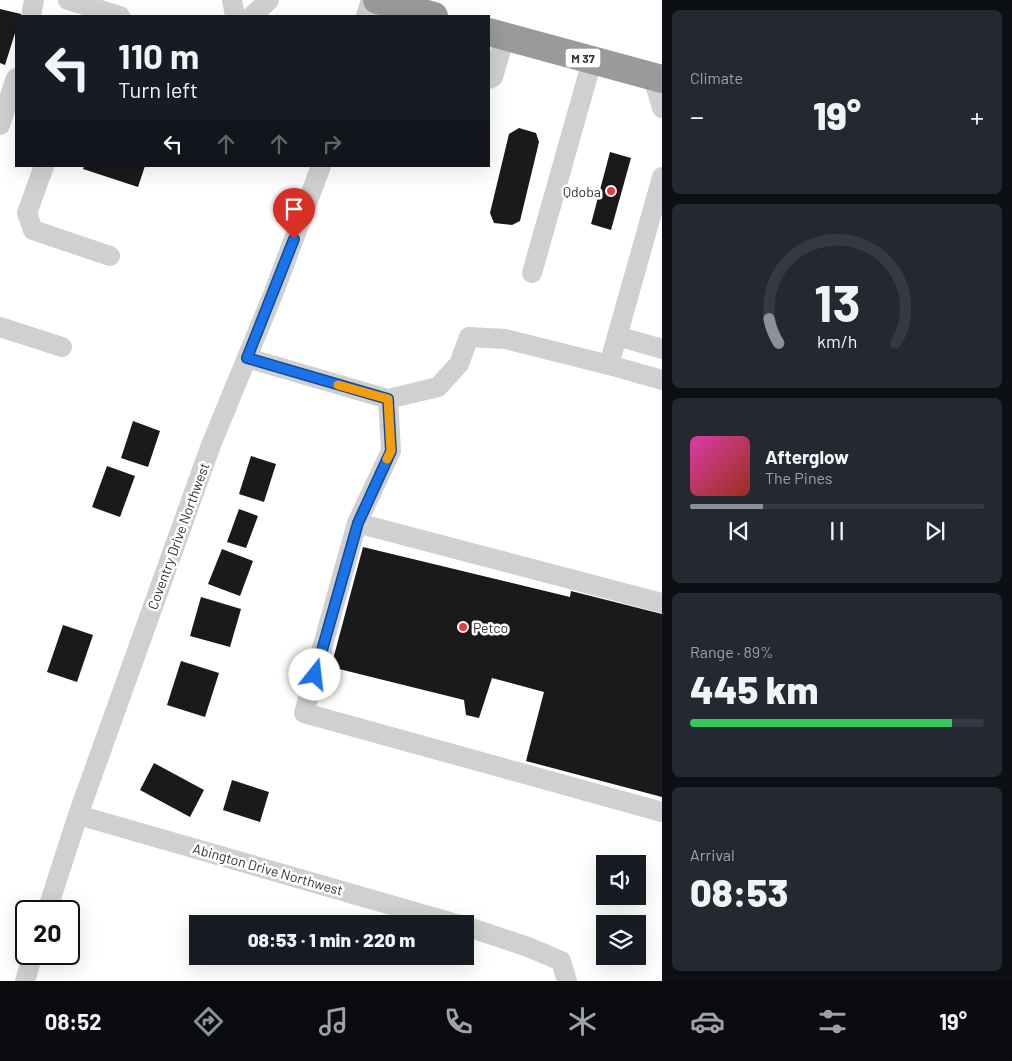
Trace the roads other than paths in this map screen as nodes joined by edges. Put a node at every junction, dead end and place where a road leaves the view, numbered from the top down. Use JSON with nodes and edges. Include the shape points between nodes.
{"nodes":[{"id":1,"x":34,"y":0,"type":"edge"},
{"id":2,"x":232,"y":0,"type":"edge"},
{"id":3,"x":269,"y":0,"type":"edge"},
{"id":4,"x":371,"y":0,"type":"edge"},
{"id":5,"x":376,"y":0,"type":"edge"},
{"id":6,"x":406,"y":4,"type":"edge"},
{"id":7,"x":77,"y":5,"type":"edge"},
{"id":8,"x":31,"y":15,"type":"edge"},
{"id":9,"x":116,"y":15,"type":"edge"},
{"id":10,"x":235,"y":15,"type":"edge"},
{"id":11,"x":253,"y":15,"type":"edge"},
{"id":12,"x":366,"y":15,"type":"edge"},
{"id":13,"x":432,"y":15,"type":"edge"},
{"id":14,"x":497,"y":34,"type":"edge"},
{"id":15,"x":592,"y":60,"type":"junction"},
{"id":16,"x":490,"y":78,"type":"edge"},
{"id":17,"x":658,"y":78,"type":"edge"},
{"id":18,"x":15,"y":81,"type":"edge"},
{"id":19,"x":662,"y":108,"type":"edge"},
{"id":20,"x":0,"y":125,"type":"edge"},
{"id":21,"x":44,"y":167,"type":"edge"},
{"id":22,"x":321,"y":167,"type":"edge"},
{"id":23,"x":662,"y":177,"type":"edge"},
{"id":24,"x":110,"y":256,"type":"dead end"},
{"id":25,"x":532,"y":274,"type":"dead end"},
{"id":26,"x":0,"y":328,"type":"edge"},
{"id":27,"x":617,"y":336,"type":"junction"},
{"id":28,"x":62,"y":347,"type":"dead end"},
{"id":29,"x":662,"y":349,"type":"edge"},
{"id":30,"x":247,"y":358,"type":"junction"},
{"id":31,"x":609,"y":365,"type":"junction"},
{"id":32,"x":662,"y":380,"type":"edge"},
{"id":33,"x":388,"y":399,"type":"junction"},
{"id":34,"x":358,"y":523,"type":"junction"},
{"id":35,"x":662,"y":603,"type":"edge"},
{"id":36,"x":662,"y":812,"type":"edge"},
{"id":37,"x":78,"y":815,"type":"junction"},
{"id":38,"x":51,"y":900,"type":"edge"},
{"id":39,"x":426,"y":915,"type":"edge"},
{"id":40,"x":474,"y":929,"type":"edge"},
{"id":41,"x":29,"y":965,"type":"edge"},
{"id":42,"x":24,"y":981,"type":"edge"},
{"id":43,"x":567,"y":981,"type":"edge"}],
"edges":[{"from":1,"to":8,"type":"street"},
{"from":2,"to":10,"type":"street"},
{"from":3,"to":11,"type":"street"},
{"from":4,"to":12,"type":"street"},
{"from":5,"to":6,"type":"highway"},
{"from":6,"to":13,"type":"highway"},
{"from":7,"to":9,"type":"street"},
{"from":14,"to":15,"type":"highway","number":"M 37"},
{"from":14,"to":16,"type":"street","via":[[493,76]]},
{"from":15,"to":17,"type":"highway","number":"M 37"},
{"from":15,"to":25,"type":"street"},
{"from":17,"to":19,"type":"street"},
{"from":18,"to":20,"type":"street"},
{"from":21,"to":24,"type":"street","via":[[27,213],[32,230]]},
{"from":22,"to":30,"type":"street","name":"Coventry Drive Northwest"},
{"from":23,"to":27,"type":"street"},
{"from":26,"to":28,"type":"street"},
{"from":27,"to":29,"type":"street"},
{"from":27,"to":31,"type":"street"},
{"from":30,"to":33,"type":"street"},
{"from":30,"to":37,"type":"street","name":"Coventry Drive Northwest","via":[[211,445]]},
{"from":31,"to":32,"type":"street"},
{"from":31,"to":33,"type":"street","via":[[505,339],[469,337],[459,364],[438,387]]},
{"from":33,"to":34,"type":"street","via":[[391,451]]},
{"from":34,"to":35,"type":"street"},
{"from":34,"to":36,"type":"street","via":[[304,713]]},
{"from":37,"to":38,"type":"street","name":"Coventry Drive Northwest"},
{"from":37,"to":39,"type":"street","name":"Abington Drive Northwest"},
{"from":40,"to":43,"type":"street","via":[[561,961]]},
{"from":41,"to":42,"type":"street"}]}
